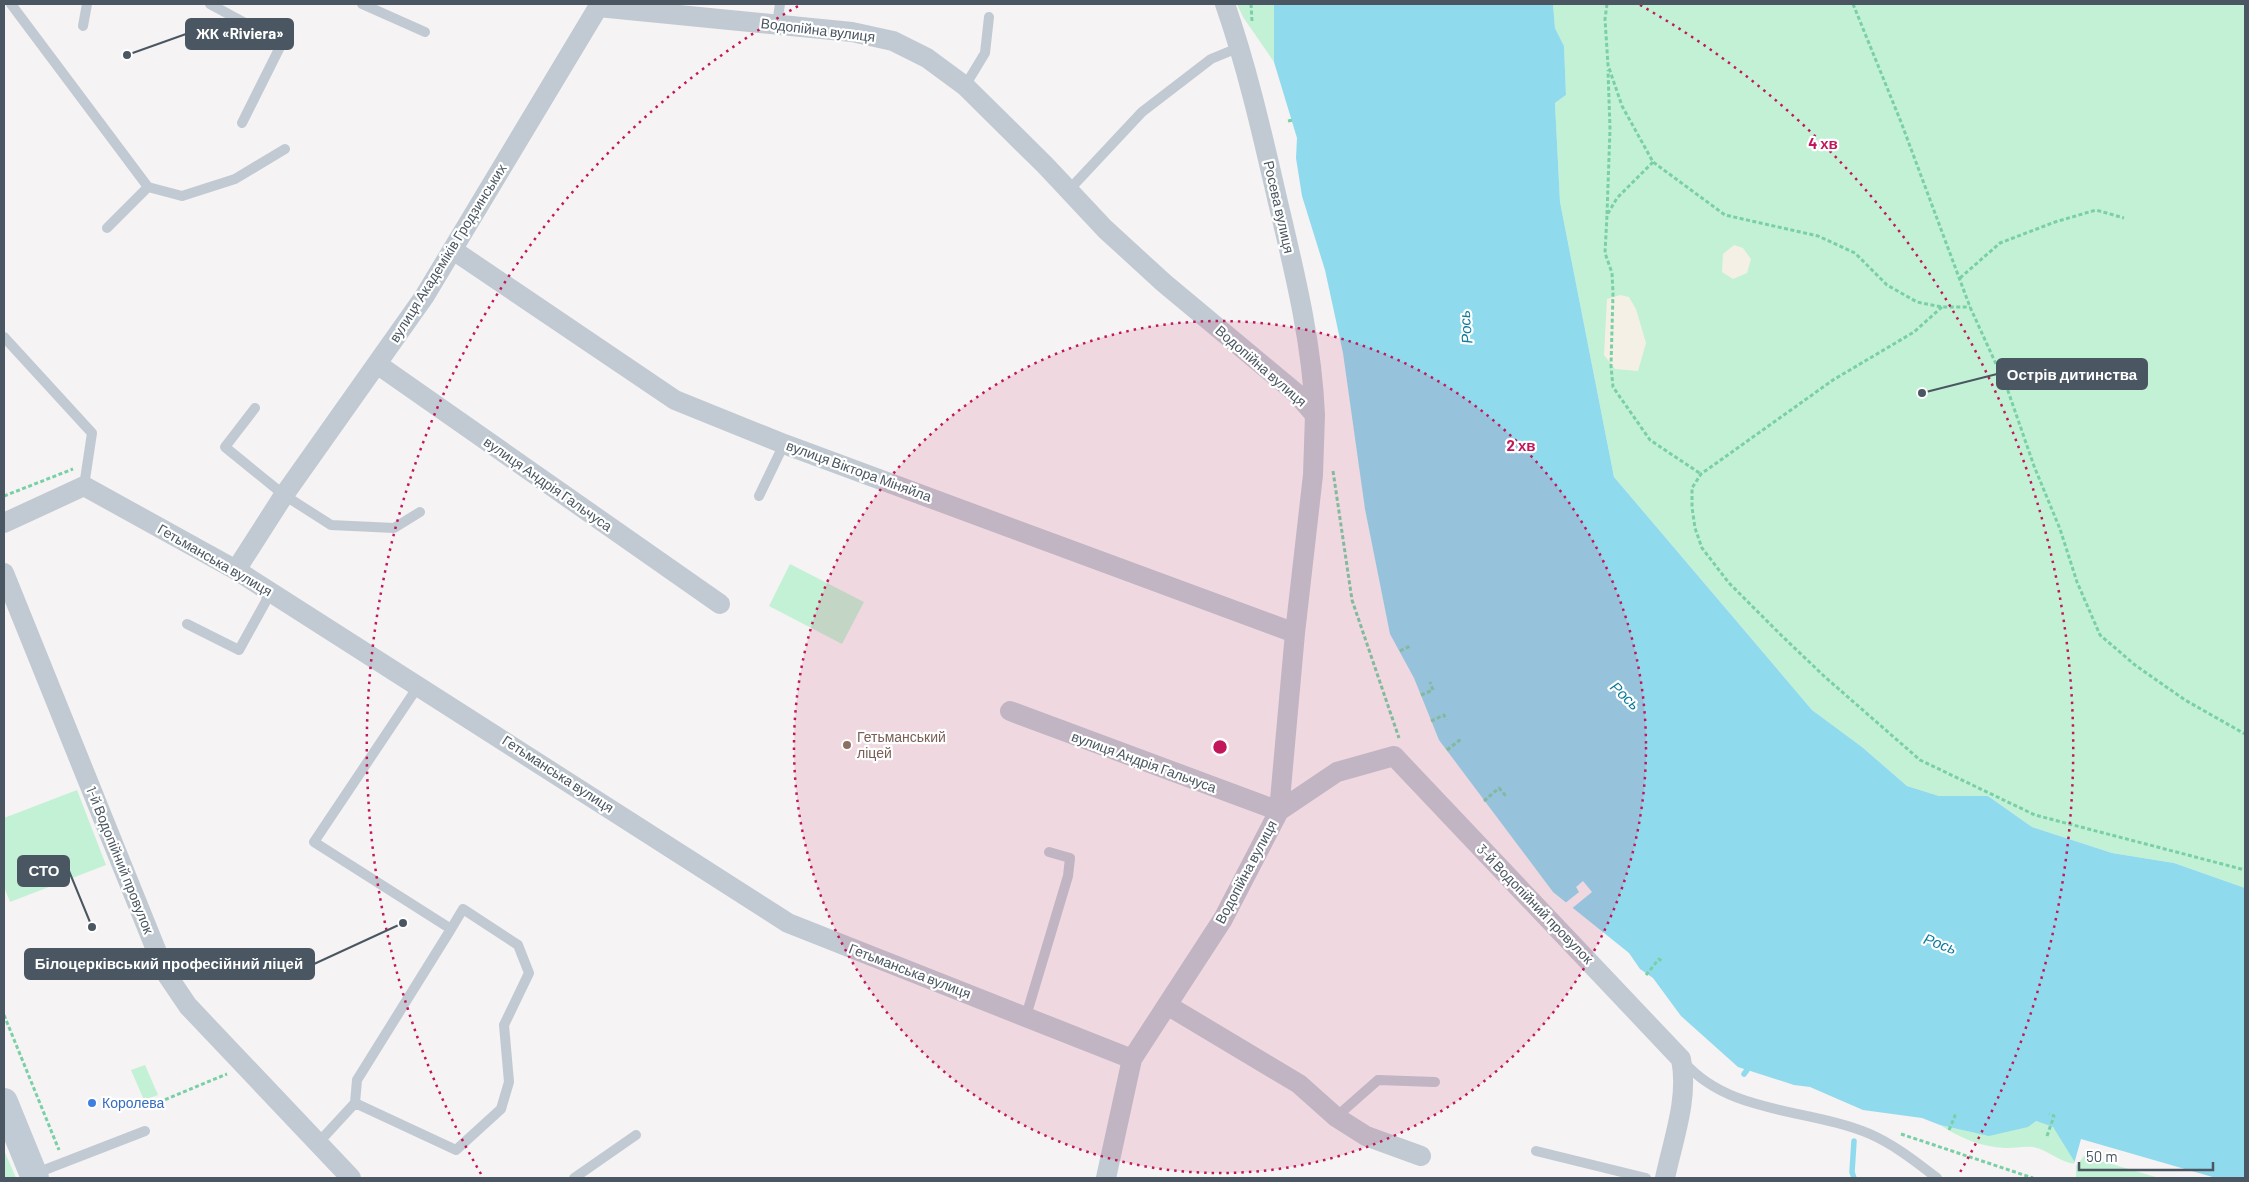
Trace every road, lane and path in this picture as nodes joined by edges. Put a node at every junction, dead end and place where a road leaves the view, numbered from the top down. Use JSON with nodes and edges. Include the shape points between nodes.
{"nodes":[{"id":1,"x":11,"y":4,"type":"edge"},
{"id":2,"x":87,"y":4,"type":"edge"},
{"id":3,"x":210,"y":4,"type":"edge"},
{"id":4,"x":362,"y":4,"type":"edge"},
{"id":5,"x":780,"y":4,"type":"edge"},
{"id":6,"x":1225,"y":4,"type":"edge"},
{"id":7,"x":1607,"y":4,"type":"edge"},
{"id":8,"x":1853,"y":4,"type":"edge"},
{"id":9,"x":599,"y":6,"type":"edge"},
{"id":10,"x":989,"y":17,"type":"dead end"},
{"id":11,"x":777,"y":24,"type":"junction"},
{"id":12,"x":83,"y":26,"type":"dead end"},
{"id":13,"x":425,"y":32,"type":"dead end"},
{"id":14,"x":1240,"y":47,"type":"junction"},
{"id":15,"x":1608,"y":65,"type":"junction"},
{"id":16,"x":965,"y":86,"type":"junction"},
{"id":17,"x":1294,"y":120,"type":"dead end"},
{"id":18,"x":1288,"y":122,"type":"dead end"},
{"id":19,"x":242,"y":123,"type":"dead end"},
{"id":20,"x":285,"y":149,"type":"dead end"},
{"id":21,"x":1653,"y":162,"type":"junction"},
{"id":22,"x":148,"y":186,"type":"junction"},
{"id":23,"x":1068,"y":191,"type":"junction"},
{"id":24,"x":1606,"y":215,"type":"junction"},
{"id":25,"x":2124,"y":218,"type":"dead end"},
{"id":26,"x":107,"y":228,"type":"dead end"},
{"id":27,"x":452,"y":250,"type":"junction"},
{"id":28,"x":1960,"y":278,"type":"junction"},
{"id":29,"x":1942,"y":307,"type":"junction"},
{"id":30,"x":1970,"y":307,"type":"junction"},
{"id":31,"x":4,"y":337,"type":"edge"},
{"id":32,"x":377,"y":364,"type":"junction"},
{"id":33,"x":255,"y":408,"type":"dead end"},
{"id":34,"x":1315,"y":414,"type":"junction"},
{"id":35,"x":784,"y":444,"type":"junction"},
{"id":36,"x":1332,"y":467,"type":"dead end"},
{"id":37,"x":69,"y":469,"type":"dead end"},
{"id":38,"x":1701,"y":474,"type":"junction"},
{"id":39,"x":84,"y":486,"type":"junction"},
{"id":40,"x":284,"y":495,"type":"junction"},
{"id":41,"x":4,"y":496,"type":"edge"},
{"id":42,"x":759,"y":496,"type":"dead end"},
{"id":43,"x":420,"y":512,"type":"dead end"},
{"id":44,"x":4,"y":523,"type":"edge"},
{"id":45,"x":236,"y":570,"type":"junction"},
{"id":46,"x":4,"y":573,"type":"edge"},
{"id":47,"x":271,"y":592,"type":"junction"},
{"id":48,"x":720,"y":604,"type":"dead end"},
{"id":49,"x":187,"y":624,"type":"dead end"},
{"id":50,"x":1295,"y":632,"type":"junction"},
{"id":51,"x":1410,"y":646,"type":"dead end"},
{"id":52,"x":1400,"y":651,"type":"dead end"},
{"id":53,"x":1430,"y":682,"type":"dead end"},
{"id":54,"x":419,"y":685,"type":"junction"},
{"id":55,"x":1421,"y":695,"type":"dead end"},
{"id":56,"x":1010,"y":711,"type":"dead end"},
{"id":57,"x":1446,"y":720,"type":"dead end"},
{"id":58,"x":1431,"y":721,"type":"dead end"},
{"id":59,"x":2245,"y":734,"type":"edge"},
{"id":60,"x":1461,"y":739,"type":"dead end"},
{"id":61,"x":1402,"y":745,"type":"dead end"},
{"id":62,"x":1446,"y":750,"type":"dead end"},
{"id":63,"x":1506,"y":796,"type":"dead end"},
{"id":64,"x":1484,"y":801,"type":"dead end"},
{"id":65,"x":1279,"y":811,"type":"junction"},
{"id":66,"x":1050,"y":852,"type":"dead end"},
{"id":67,"x":2245,"y":870,"type":"edge"},
{"id":68,"x":451,"y":929,"type":"junction"},
{"id":69,"x":1663,"y":962,"type":"dead end"},
{"id":70,"x":1646,"y":975,"type":"dead end"},
{"id":71,"x":1167,"y":1005,"type":"junction"},
{"id":72,"x":4,"y":1015,"type":"edge"},
{"id":73,"x":1026,"y":1016,"type":"junction"},
{"id":74,"x":1132,"y":1059,"type":"junction"},
{"id":75,"x":1681,"y":1060,"type":"junction"},
{"id":76,"x":246,"y":1066,"type":"junction"},
{"id":77,"x":1435,"y":1082,"type":"dead end"},
{"id":78,"x":4,"y":1102,"type":"edge"},
{"id":79,"x":355,"y":1103,"type":"junction"},
{"id":80,"x":148,"y":1107,"type":"dead end"},
{"id":81,"x":1952,"y":1114,"type":"dead end"},
{"id":82,"x":2049,"y":1114,"type":"dead end"},
{"id":83,"x":1336,"y":1117,"type":"junction"},
{"id":84,"x":1949,"y":1130,"type":"dead end"},
{"id":85,"x":145,"y":1131,"type":"dead end"},
{"id":86,"x":1897,"y":1133,"type":"dead end"},
{"id":87,"x":636,"y":1135,"type":"dead end"},
{"id":88,"x":2047,"y":1136,"type":"dead end"},
{"id":89,"x":319,"y":1142,"type":"junction"},
{"id":90,"x":1536,"y":1151,"type":"dead end"},
{"id":91,"x":1421,"y":1156,"type":"dead end"},
{"id":92,"x":64,"y":1162,"type":"junction"},
{"id":93,"x":34,"y":1176,"type":"edge"},
{"id":94,"x":351,"y":1178,"type":"edge"},
{"id":95,"x":574,"y":1178,"type":"edge"},
{"id":96,"x":1106,"y":1178,"type":"edge"},
{"id":97,"x":1646,"y":1178,"type":"edge"},
{"id":98,"x":1665,"y":1178,"type":"edge"},
{"id":99,"x":1937,"y":1178,"type":"edge"},
{"id":100,"x":2033,"y":1178,"type":"edge"}],
"edges":[{"from":1,"to":22,"type":"lane"},
{"from":2,"to":12,"type":"lane"},
{"from":3,"to":19,"type":"lane","via":[[282,44]]},
{"from":4,"to":13,"type":"lane"},
{"from":5,"to":11,"type":"lane"},
{"from":6,"to":14,"type":"street","name":"Росева вулиця"},
{"from":7,"to":15,"type":"path"},
{"from":8,"to":28,"type":"path"},
{"from":9,"to":11,"type":"street","name":"Водопійна вулиця"},
{"from":9,"to":27,"type":"street","name":"вулиця Академіків Гродзинських"},
{"from":10,"to":16,"type":"lane","via":[[985,53]]},
{"from":11,"to":16,"type":"street","name":"Водопійна вулиця","via":[[852,32],[893,41],[927,58]]},
{"from":14,"to":23,"type":"lane","via":[[1211,59],[1142,112]]},
{"from":14,"to":34,"type":"street","name":"Росева вулиця","via":[[1300,298],[1312,362]]},
{"from":15,"to":21,"type":"path","via":[[1626,114]]},
{"from":15,"to":24,"type":"path","via":[[1610,129]]},
{"from":16,"to":23,"type":"street","name":"Водопійна вулиця"},
{"from":17,"to":18,"type":"path"},
{"from":20,"to":22,"type":"lane","via":[[235,179],[182,196]]},
{"from":21,"to":24,"type":"path","via":[[1617,198]]},
{"from":21,"to":29,"type":"path","via":[[1725,215],[1818,236],[1855,253],[1887,285],[1916,302]]},
{"from":22,"to":26,"type":"lane"},
{"from":23,"to":34,"type":"street","name":"Водопійна вулиця","via":[[1164,283],[1296,393]]},
{"from":24,"to":38,"type":"path","via":[[1605,253],[1612,273],[1613,293],[1613,387],[1650,440]]},
{"from":25,"to":28,"type":"path","via":[[2096,210],[2055,222],[2000,243]]},
{"from":27,"to":32,"type":"street","name":"вулиця Академіків Гродзинських"},
{"from":27,"to":35,"type":"street","name":"вулиця Віктора Міняйла","via":[[675,400]]},
{"from":28,"to":30,"type":"path"},
{"from":29,"to":30,"type":"path"},
{"from":29,"to":38,"type":"path","via":[[1914,332],[1833,380]]},
{"from":30,"to":59,"type":"path","via":[[2006,388],[2077,582],[2100,635],[2135,665],[2186,700]]},
{"from":31,"to":39,"type":"lane","via":[[92,433]]},
{"from":32,"to":40,"type":"street","name":"вулиця Академіків Гродзинських"},
{"from":32,"to":48,"type":"street","name":"вулиця Андрія Гальчуса"},
{"from":33,"to":40,"type":"lane","via":[[225,446]]},
{"from":34,"to":50,"type":"street","name":"Водопійна вулиця","via":[[1314,475]]},
{"from":35,"to":42,"type":"lane"},
{"from":35,"to":50,"type":"street","name":"вулиця Віктора Міняйла"},
{"from":36,"to":61,"type":"path","via":[[1352,600]]},
{"from":37,"to":41,"type":"path"},
{"from":38,"to":67,"type":"path","via":[[1692,488],[1692,507],[1694,528],[1702,548],[1729,583],[1825,678],[1920,760],[2035,816]]},
{"from":39,"to":44,"type":"street"},
{"from":39,"to":45,"type":"street","name":"Гетьманська вулиця"},
{"from":40,"to":43,"type":"lane","via":[[331,525],[394,528]]},
{"from":40,"to":45,"type":"street","name":"вулиця Академіків Гродзинських"},
{"from":45,"to":47,"type":"street","name":"Гетьманська вулиця"},
{"from":46,"to":76,"type":"street","name":"1-й Водопійний провулок","via":[[165,972],[188,1006]]},
{"from":47,"to":49,"type":"lane","via":[[239,650]]},
{"from":47,"to":54,"type":"street","name":"Гетьманська вулиця"},
{"from":50,"to":65,"type":"street","name":"Водопійна вулиця"},
{"from":51,"to":52,"type":"path"},
{"from":53,"to":55,"type":"path","via":[[1433,690]]},
{"from":54,"to":68,"type":"lane","via":[[314,842]]},
{"from":54,"to":73,"type":"street","name":"Гетьманська вулиця","via":[[788,923]]},
{"from":56,"to":65,"type":"street","name":"вулиця Андрія Гальчуса"},
{"from":57,"to":58,"type":"path","via":[[1444,715]]},
{"from":60,"to":62,"type":"path"},
{"from":63,"to":64,"type":"path","via":[[1499,788]]},
{"from":65,"to":71,"type":"street","name":"Водопійна вулиця","via":[[1223,919]]},
{"from":65,"to":75,"type":"street","name":"3-й Водопійний провулок","via":[[1337,772],[1394,756]]},
{"from":66,"to":73,"type":"lane","via":[[1070,858],[1068,876]]},
{"from":68,"to":79,"type":"lane","via":[[357,1080]]},
{"from":68,"to":79,"type":"lane","via":[[463,909],[518,945],[529,973],[504,1025],[509,1082],[501,1109],[456,1150]]},
{"from":69,"to":70,"type":"path","via":[[1659,959]]},
{"from":71,"to":74,"type":"street","name":"Водопійна вулиця"},
{"from":71,"to":83,"type":"street","via":[[1299,1084]]},
{"from":72,"to":92,"type":"path"},
{"from":73,"to":74,"type":"street","name":"Гетьманська вулиця"},
{"from":74,"to":96,"type":"street","name":"Водопійна вулиця"},
{"from":75,"to":98,"type":"street","via":[[1684,1074],[1680,1110]]},
{"from":75,"to":99,"type":"lane","via":[[1701,1080],[1724,1093],[1869,1134],[1897,1147]]},
{"from":76,"to":80,"type":"path"},
{"from":76,"to":89,"type":"street","name":"1-й Водопійний провулок"},
{"from":77,"to":83,"type":"lane","via":[[1378,1080]]},
{"from":78,"to":93,"type":"main road"},
{"from":79,"to":89,"type":"lane"},
{"from":81,"to":84,"type":"path","via":[[1955,1116]]},
{"from":82,"to":88,"type":"path","via":[[2054,1116]]},
{"from":83,"to":91,"type":"street","via":[[1366,1136]]},
{"from":85,"to":92,"type":"lane"},
{"from":86,"to":100,"type":"path"},
{"from":87,"to":95,"type":"lane"},
{"from":89,"to":94,"type":"street","name":"1-й Водопійний провулок"},
{"from":90,"to":97,"type":"lane"},
{"from":92,"to":93,"type":"lane"}]}
